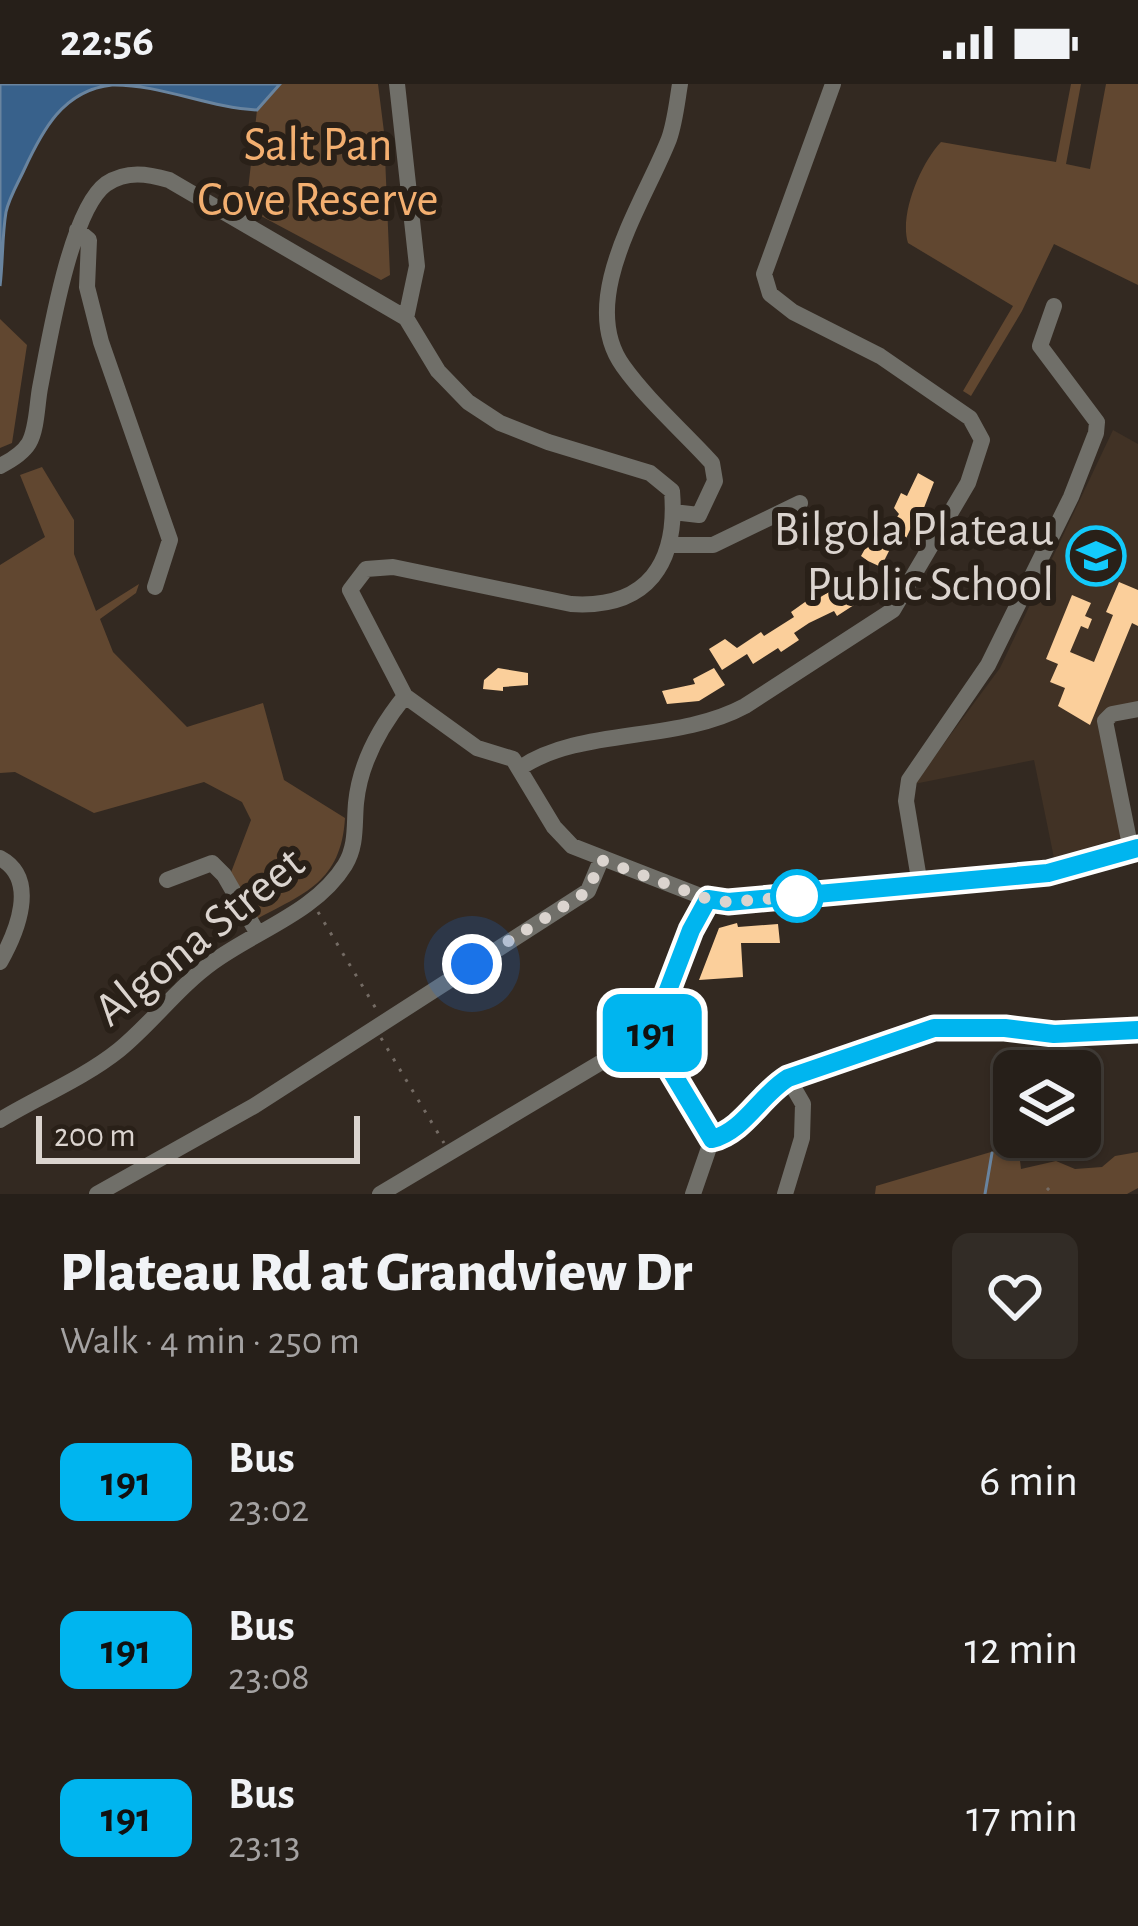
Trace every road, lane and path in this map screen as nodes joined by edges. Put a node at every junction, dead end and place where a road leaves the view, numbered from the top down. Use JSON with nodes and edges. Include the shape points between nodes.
{"nodes":[{"id":1,"x":397,"y":84,"type":"edge"},
{"id":2,"x":680,"y":84,"type":"edge"},
{"id":3,"x":833,"y":84,"type":"edge"},
{"id":4,"x":76,"y":230,"type":"junction"},
{"id":5,"x":1054,"y":306,"type":"dead end"},
{"id":6,"x":406,"y":318,"type":"junction"},
{"id":7,"x":0,"y":466,"type":"edge"},
{"id":8,"x":800,"y":502,"type":"dead end"},
{"id":9,"x":673,"y":512,"type":"junction"},
{"id":10,"x":671,"y":545,"type":"junction"},
{"id":11,"x":154,"y":587,"type":"dead end"},
{"id":12,"x":405,"y":696,"type":"junction"},
{"id":13,"x":1138,"y":709,"type":"edge"},
{"id":14,"x":1097,"y":732,"type":"dead end"},
{"id":15,"x":520,"y":768,"type":"junction"},
{"id":16,"x":1130,"y":850,"type":"edge"},
{"id":17,"x":0,"y":858,"type":"edge"},
{"id":18,"x":601,"y":860,"type":"junction"},
{"id":19,"x":166,"y":880,"type":"dead end"},
{"id":20,"x":920,"y":885,"type":"junction"},
{"id":21,"x":708,"y":899,"type":"junction"},
{"id":22,"x":258,"y":934,"type":"junction"},
{"id":23,"x":0,"y":962,"type":"edge"},
{"id":24,"x":1138,"y":1030,"type":"edge"},
{"id":25,"x":652,"y":1032,"type":"junction"},
{"id":26,"x":788,"y":1078,"type":"junction"},
{"id":27,"x":0,"y":1120,"type":"edge"},
{"id":28,"x":712,"y":1139,"type":"junction"},
{"id":29,"x":1047,"y":1188,"type":"dead end"},
{"id":30,"x":97,"y":1194,"type":"edge"},
{"id":31,"x":380,"y":1194,"type":"edge"},
{"id":32,"x":693,"y":1194,"type":"edge"},
{"id":33,"x":785,"y":1194,"type":"edge"},
{"id":34,"x":1053,"y":1194,"type":"edge"}],
"edges":[{"from":1,"to":6,"type":"street","via":[[417,266]]},
{"from":2,"to":9,"type":"street","via":[[671,134],[627,228],[607,306],[609,339],[623,366],[712,463],[715,481],[699,515]]},
{"from":3,"to":15,"type":"street","via":[[764,274],[770,294],[970,418],[982,440],[968,483],[892,610],[745,706],[699,725],[561,751]]},
{"from":4,"to":6,"type":"street","via":[[106,184],[140,172],[169,180]]},
{"from":4,"to":7,"type":"street","via":[[30,441]]},
{"from":4,"to":11,"type":"street","via":[[89,240],[92,305],[170,540]]},
{"from":5,"to":20,"type":"street","via":[[1040,346],[1097,422],[1096,433],[988,665],[909,780]]},
{"from":6,"to":9,"type":"street","via":[[468,402],[548,442],[650,473],[671,491]]},
{"from":8,"to":10,"type":"street","via":[[713,545]]},
{"from":9,"to":10,"type":"street"},
{"from":10,"to":12,"type":"street","via":[[658,572],[597,606],[393,567],[366,569],[350,590]]},
{"from":12,"to":15,"type":"street"},
{"from":12,"to":22,"type":"street","name":"Algona Street","via":[[363,768],[346,862],[311,901]]},
{"from":13,"to":16,"type":"street","via":[[1105,721]]},
{"from":14,"to":16,"type":"street"},
{"from":15,"to":18,"type":"street","via":[[554,827]]},
{"from":16,"to":20,"type":"street","via":[[1048,873]]},
{"from":17,"to":23,"type":"street","via":[[15,869],[22,896]]},
{"from":18,"to":21,"type":"street"},
{"from":18,"to":30,"type":"street","via":[[588,891],[254,1106]]},
{"from":19,"to":22,"type":"street","via":[[212,863]]},
{"from":20,"to":21,"type":"street"},
{"from":21,"to":25,"type":"street"},
{"from":22,"to":27,"type":"street","name":"Algona Street","via":[[211,963],[116,1052]]},
{"from":24,"to":26,"type":"street","via":[[934,1028]]},
{"from":25,"to":28,"type":"street"},
{"from":25,"to":31,"type":"street"},
{"from":26,"to":28,"type":"street"},
{"from":26,"to":33,"type":"street","via":[[803,1103]]},
{"from":28,"to":32,"type":"street"},
{"from":29,"to":34,"type":"path"}]}
